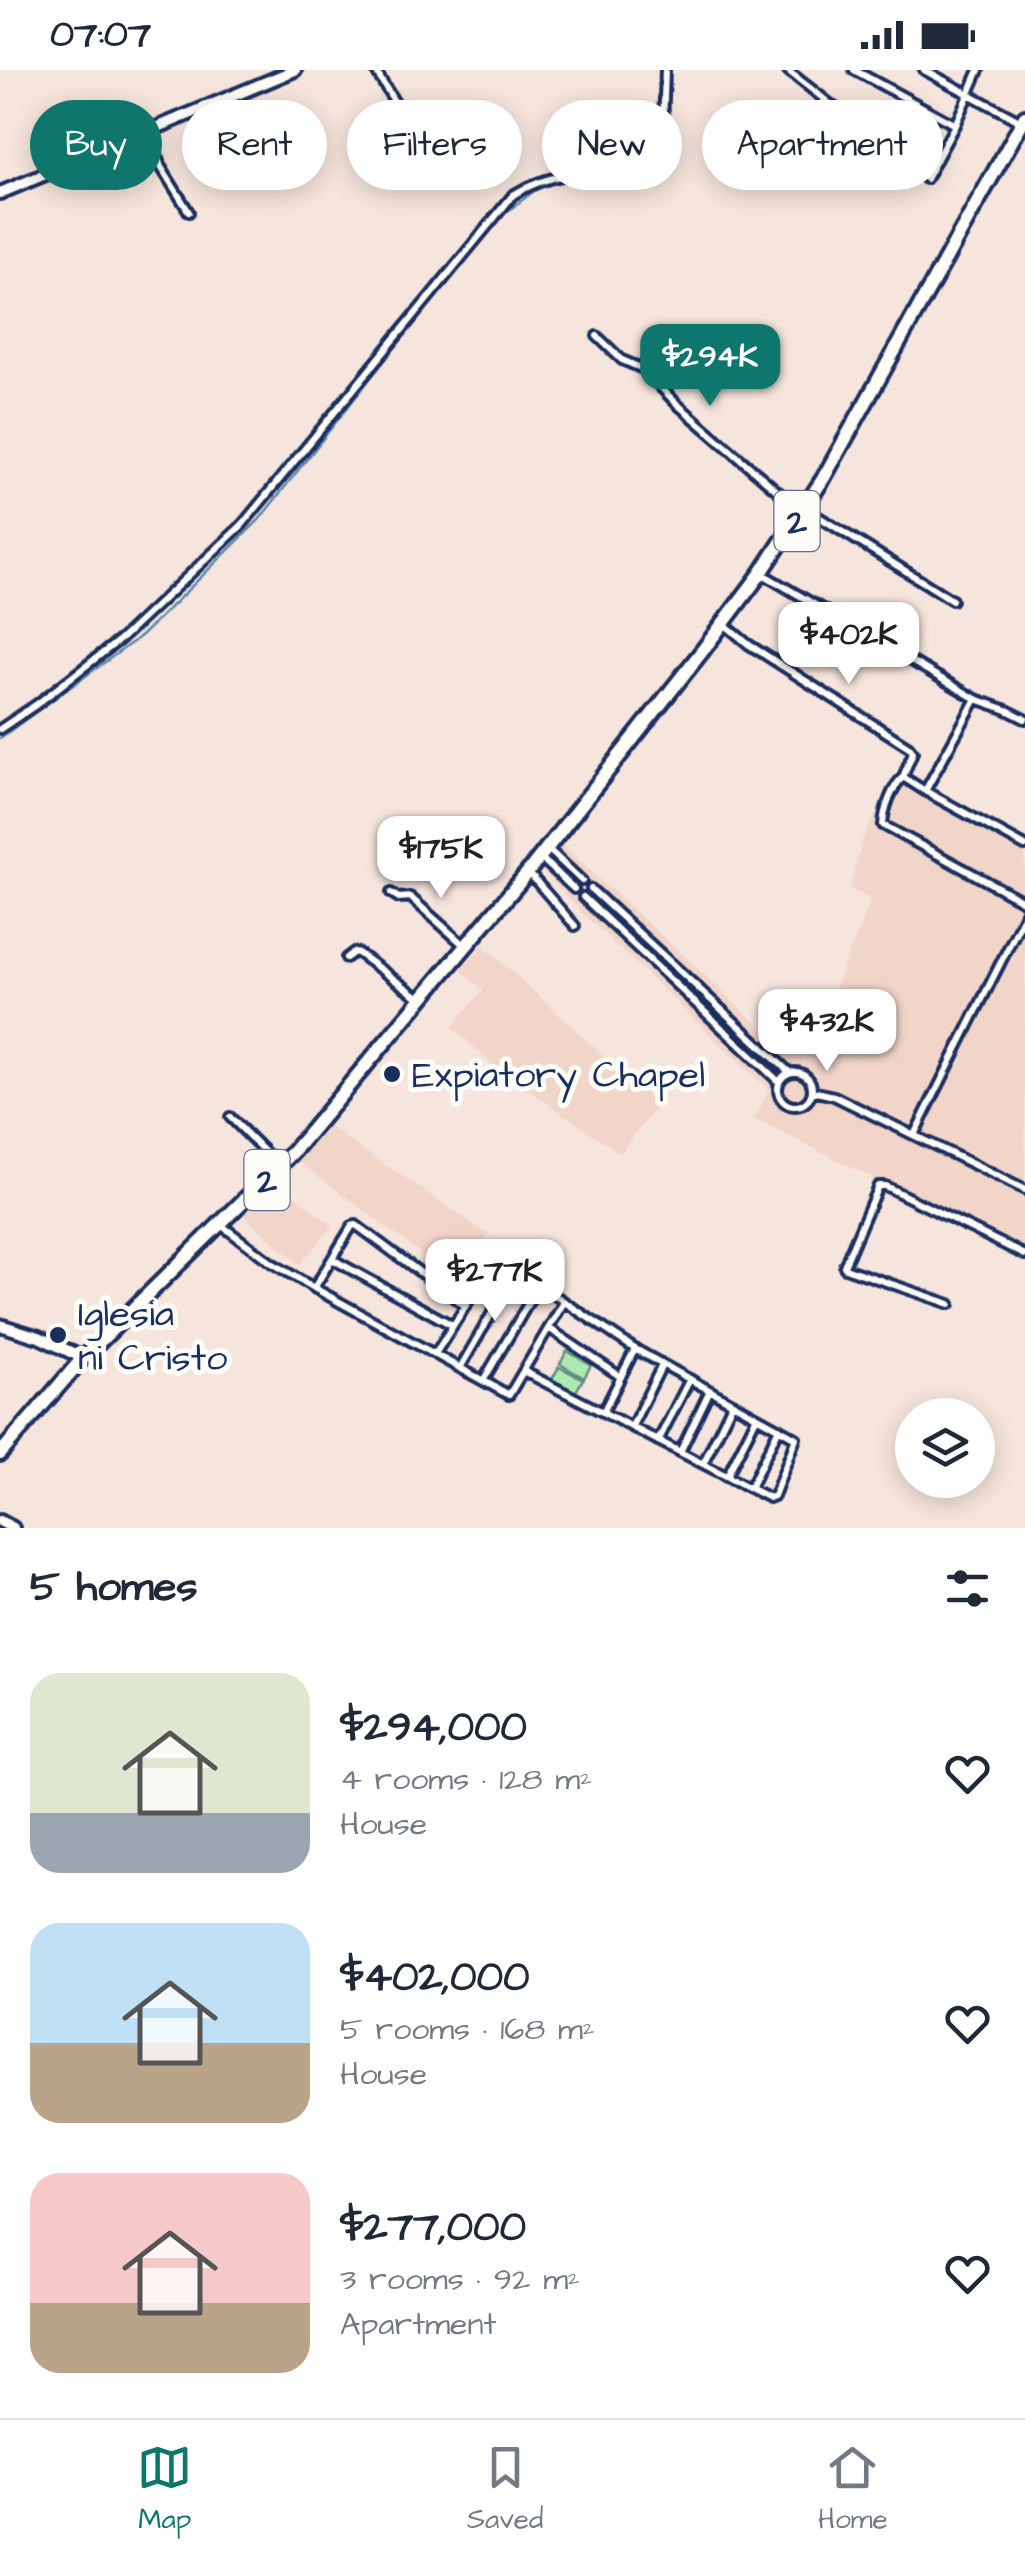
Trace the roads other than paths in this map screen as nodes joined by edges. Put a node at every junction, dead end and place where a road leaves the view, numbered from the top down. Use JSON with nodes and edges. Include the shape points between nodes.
{"nodes":[{"id":1,"x":295,"y":70,"type":"edge"},
{"id":2,"x":375,"y":70,"type":"edge"},
{"id":3,"x":665,"y":70,"type":"edge"},
{"id":4,"x":787,"y":70,"type":"edge"},
{"id":5,"x":854,"y":70,"type":"edge"},
{"id":6,"x":924,"y":70,"type":"edge"},
{"id":7,"x":979,"y":70,"type":"edge"},
{"id":8,"x":272,"y":74,"type":"edge"},
{"id":9,"x":969,"y":95,"type":"junction"},
{"id":10,"x":393,"y":100,"type":"edge"},
{"id":11,"x":1024,"y":119,"type":"edge"},
{"id":12,"x":954,"y":125,"type":"junction"},
{"id":13,"x":162,"y":126,"type":"edge"},
{"id":14,"x":162,"y":167,"type":"edge"},
{"id":15,"x":30,"y":181,"type":"edge"},
{"id":16,"x":0,"y":193,"type":"edge"},
{"id":17,"x":189,"y":212,"type":"dead end"},
{"id":18,"x":598,"y":336,"type":"dead end"},
{"id":19,"x":804,"y":510,"type":"junction"},
{"id":20,"x":761,"y":573,"type":"junction"},
{"id":21,"x":952,"y":600,"type":"dead end"},
{"id":22,"x":724,"y":623,"type":"junction"},
{"id":23,"x":976,"y":699,"type":"junction"},
{"id":24,"x":1025,"y":719,"type":"edge"},
{"id":25,"x":0,"y":729,"type":"edge"},
{"id":26,"x":904,"y":777,"type":"junction"},
{"id":27,"x":925,"y":791,"type":"junction"},
{"id":28,"x":1025,"y":846,"type":"edge"},
{"id":29,"x":543,"y":852,"type":"junction"},
{"id":30,"x":528,"y":872,"type":"junction"},
{"id":31,"x":582,"y":880,"type":"dead end"},
{"id":32,"x":574,"y":889,"type":"dead end"},
{"id":33,"x":591,"y":889,"type":"dead end"},
{"id":34,"x":391,"y":893,"type":"dead end"},
{"id":35,"x":583,"y":897,"type":"dead end"},
{"id":36,"x":1025,"y":902,"type":"edge"},
{"id":37,"x":1025,"y":914,"type":"edge"},
{"id":38,"x":575,"y":926,"type":"dead end"},
{"id":39,"x":642,"y":936,"type":"junction"},
{"id":40,"x":466,"y":946,"type":"junction"},
{"id":41,"x":635,"y":946,"type":"junction"},
{"id":42,"x":346,"y":958,"type":"dead end"},
{"id":43,"x":688,"y":979,"type":"junction"},
{"id":44,"x":680,"y":988,"type":"junction"},
{"id":45,"x":422,"y":1000,"type":"junction"},
{"id":46,"x":735,"y":1022,"type":"junction"},
{"id":47,"x":726,"y":1032,"type":"junction"},
{"id":48,"x":789,"y":1072,"type":"junction"},
{"id":49,"x":780,"y":1082,"type":"junction"},
{"id":50,"x":812,"y":1091,"type":"junction"},
{"id":51,"x":230,"y":1117,"type":"dead end"},
{"id":52,"x":914,"y":1135,"type":"junction"},
{"id":53,"x":280,"y":1167,"type":"junction"},
{"id":54,"x":1025,"y":1190,"type":"edge"},
{"id":55,"x":220,"y":1224,"type":"junction"},
{"id":56,"x":1025,"y":1255,"type":"edge"},
{"id":57,"x":332,"y":1258,"type":"junction"},
{"id":58,"x":517,"y":1270,"type":"junction"},
{"id":59,"x":539,"y":1285,"type":"junction"},
{"id":60,"x":314,"y":1288,"type":"junction"},
{"id":61,"x":564,"y":1302,"type":"junction"},
{"id":62,"x":950,"y":1304,"type":"dead end"},
{"id":63,"x":464,"y":1306,"type":"junction"},
{"id":64,"x":452,"y":1325,"type":"junction"},
{"id":65,"x":0,"y":1326,"type":"edge"},
{"id":66,"x":550,"y":1329,"type":"junction"},
{"id":67,"x":635,"y":1349,"type":"junction"},
{"id":68,"x":435,"y":1354,"type":"junction"},
{"id":69,"x":82,"y":1358,"type":"junction"},
{"id":70,"x":662,"y":1364,"type":"junction"},
{"id":71,"x":460,"y":1368,"type":"junction"},
{"id":72,"x":525,"y":1372,"type":"junction"},
{"id":73,"x":621,"y":1377,"type":"junction"},
{"id":74,"x":690,"y":1379,"type":"junction"},
{"id":75,"x":483,"y":1381,"type":"junction"},
{"id":76,"x":709,"y":1392,"type":"junction"},
{"id":77,"x":732,"y":1404,"type":"junction"},
{"id":78,"x":604,"y":1412,"type":"junction"},
{"id":79,"x":756,"y":1418,"type":"junction"},
{"id":80,"x":632,"y":1426,"type":"junction"},
{"id":81,"x":779,"y":1428,"type":"junction"},
{"id":82,"x":658,"y":1441,"type":"junction"},
{"id":83,"x":680,"y":1452,"type":"junction"},
{"id":84,"x":0,"y":1454,"type":"edge"},
{"id":85,"x":703,"y":1464,"type":"junction"},
{"id":86,"x":726,"y":1476,"type":"junction"},
{"id":87,"x":750,"y":1488,"type":"junction"},
{"id":88,"x":0,"y":1521,"type":"edge"},
{"id":89,"x":13,"y":1528,"type":"edge"}],
"edges":[{"from":1,"to":8,"type":"street"},
{"from":2,"to":10,"type":"street"},
{"from":3,"to":25,"type":"street","via":[[658,160],[547,180],[513,195],[242,525],[122,638]]},
{"from":4,"to":12,"type":"street","via":[[926,179]]},
{"from":5,"to":12,"type":"street"},
{"from":6,"to":9,"type":"street"},
{"from":7,"to":9,"type":"street"},
{"from":8,"to":13,"type":"street"},
{"from":9,"to":11,"type":"street"},
{"from":9,"to":12,"type":"street"},
{"from":11,"to":19,"type":"highway","number":"2"},
{"from":14,"to":17,"type":"street"},
{"from":15,"to":16,"type":"street"},
{"from":18,"to":19,"type":"street"},
{"from":19,"to":20,"type":"highway","number":"2"},
{"from":19,"to":21,"type":"street"},
{"from":20,"to":22,"type":"highway","number":"2"},
{"from":20,"to":23,"type":"street"},
{"from":22,"to":26,"type":"street","via":[[910,747]]},
{"from":22,"to":29,"type":"highway","number":"2"},
{"from":23,"to":24,"type":"street"},
{"from":23,"to":27,"type":"street"},
{"from":26,"to":27,"type":"street"},
{"from":26,"to":36,"type":"street","via":[[883,825]]},
{"from":27,"to":28,"type":"street"},
{"from":29,"to":30,"type":"highway","number":"2"},
{"from":29,"to":31,"type":"street"},
{"from":29,"to":32,"type":"street"},
{"from":30,"to":38,"type":"street"},
{"from":30,"to":40,"type":"highway","number":"2"},
{"from":33,"to":39,"type":"street"},
{"from":34,"to":40,"type":"street","via":[[410,897]]},
{"from":35,"to":41,"type":"street"},
{"from":37,"to":52,"type":"street"},
{"from":39,"to":41,"type":"street"},
{"from":39,"to":43,"type":"street"},
{"from":40,"to":45,"type":"highway","number":"2"},
{"from":41,"to":44,"type":"street"},
{"from":42,"to":45,"type":"street","via":[[358,953]]},
{"from":43,"to":44,"type":"street"},
{"from":43,"to":46,"type":"street"},
{"from":44,"to":47,"type":"street"},
{"from":45,"to":53,"type":"highway","number":"2"},
{"from":46,"to":47,"type":"street"},
{"from":46,"to":48,"type":"street"},
{"from":47,"to":49,"type":"street"},
{"from":48,"to":49,"type":"street"},
{"from":48,"to":50,"type":"street","via":[[806,1076]]},
{"from":49,"to":50,"type":"street","via":[[779,1096],[794,1106]]},
{"from":50,"to":52,"type":"street"},
{"from":51,"to":53,"type":"street"},
{"from":52,"to":54,"type":"street"},
{"from":53,"to":55,"type":"highway","number":"2"},
{"from":55,"to":60,"type":"street"},
{"from":55,"to":69,"type":"highway","number":"2"},
{"from":56,"to":62,"type":"street","via":[[878,1186],[844,1266]]},
{"from":57,"to":60,"type":"street"},
{"from":57,"to":63,"type":"street","via":[[352,1226],[360,1226]]},
{"from":57,"to":64,"type":"street"},
{"from":58,"to":59,"type":"street"},
{"from":58,"to":63,"type":"street","via":[[493,1263]]},
{"from":58,"to":71,"type":"street"},
{"from":59,"to":61,"type":"street"},
{"from":59,"to":75,"type":"street"},
{"from":60,"to":68,"type":"street"},
{"from":61,"to":66,"type":"street"},
{"from":61,"to":67,"type":"street"},
{"from":63,"to":64,"type":"street"},
{"from":64,"to":68,"type":"street"},
{"from":65,"to":69,"type":"street"},
{"from":66,"to":72,"type":"street"},
{"from":66,"to":73,"type":"street"},
{"from":67,"to":70,"type":"street"},
{"from":67,"to":73,"type":"street"},
{"from":68,"to":71,"type":"street"},
{"from":69,"to":84,"type":"highway","number":"2"},
{"from":70,"to":74,"type":"street"},
{"from":70,"to":80,"type":"street"},
{"from":71,"to":75,"type":"street"},
{"from":72,"to":75,"type":"street","via":[[510,1395]]},
{"from":72,"to":78,"type":"street"},
{"from":73,"to":78,"type":"street"},
{"from":74,"to":76,"type":"street"},
{"from":74,"to":82,"type":"street"},
{"from":76,"to":77,"type":"street"},
{"from":76,"to":83,"type":"street"},
{"from":77,"to":79,"type":"street"},
{"from":77,"to":85,"type":"street"},
{"from":78,"to":80,"type":"street"},
{"from":79,"to":81,"type":"street"},
{"from":79,"to":86,"type":"street"},
{"from":80,"to":82,"type":"street"},
{"from":81,"to":87,"type":"street"},
{"from":81,"to":87,"type":"street","via":[[796,1438],[774,1496]]},
{"from":82,"to":83,"type":"street"},
{"from":83,"to":85,"type":"street"},
{"from":85,"to":86,"type":"street"},
{"from":86,"to":87,"type":"street"},
{"from":88,"to":89,"type":"street"}]}
